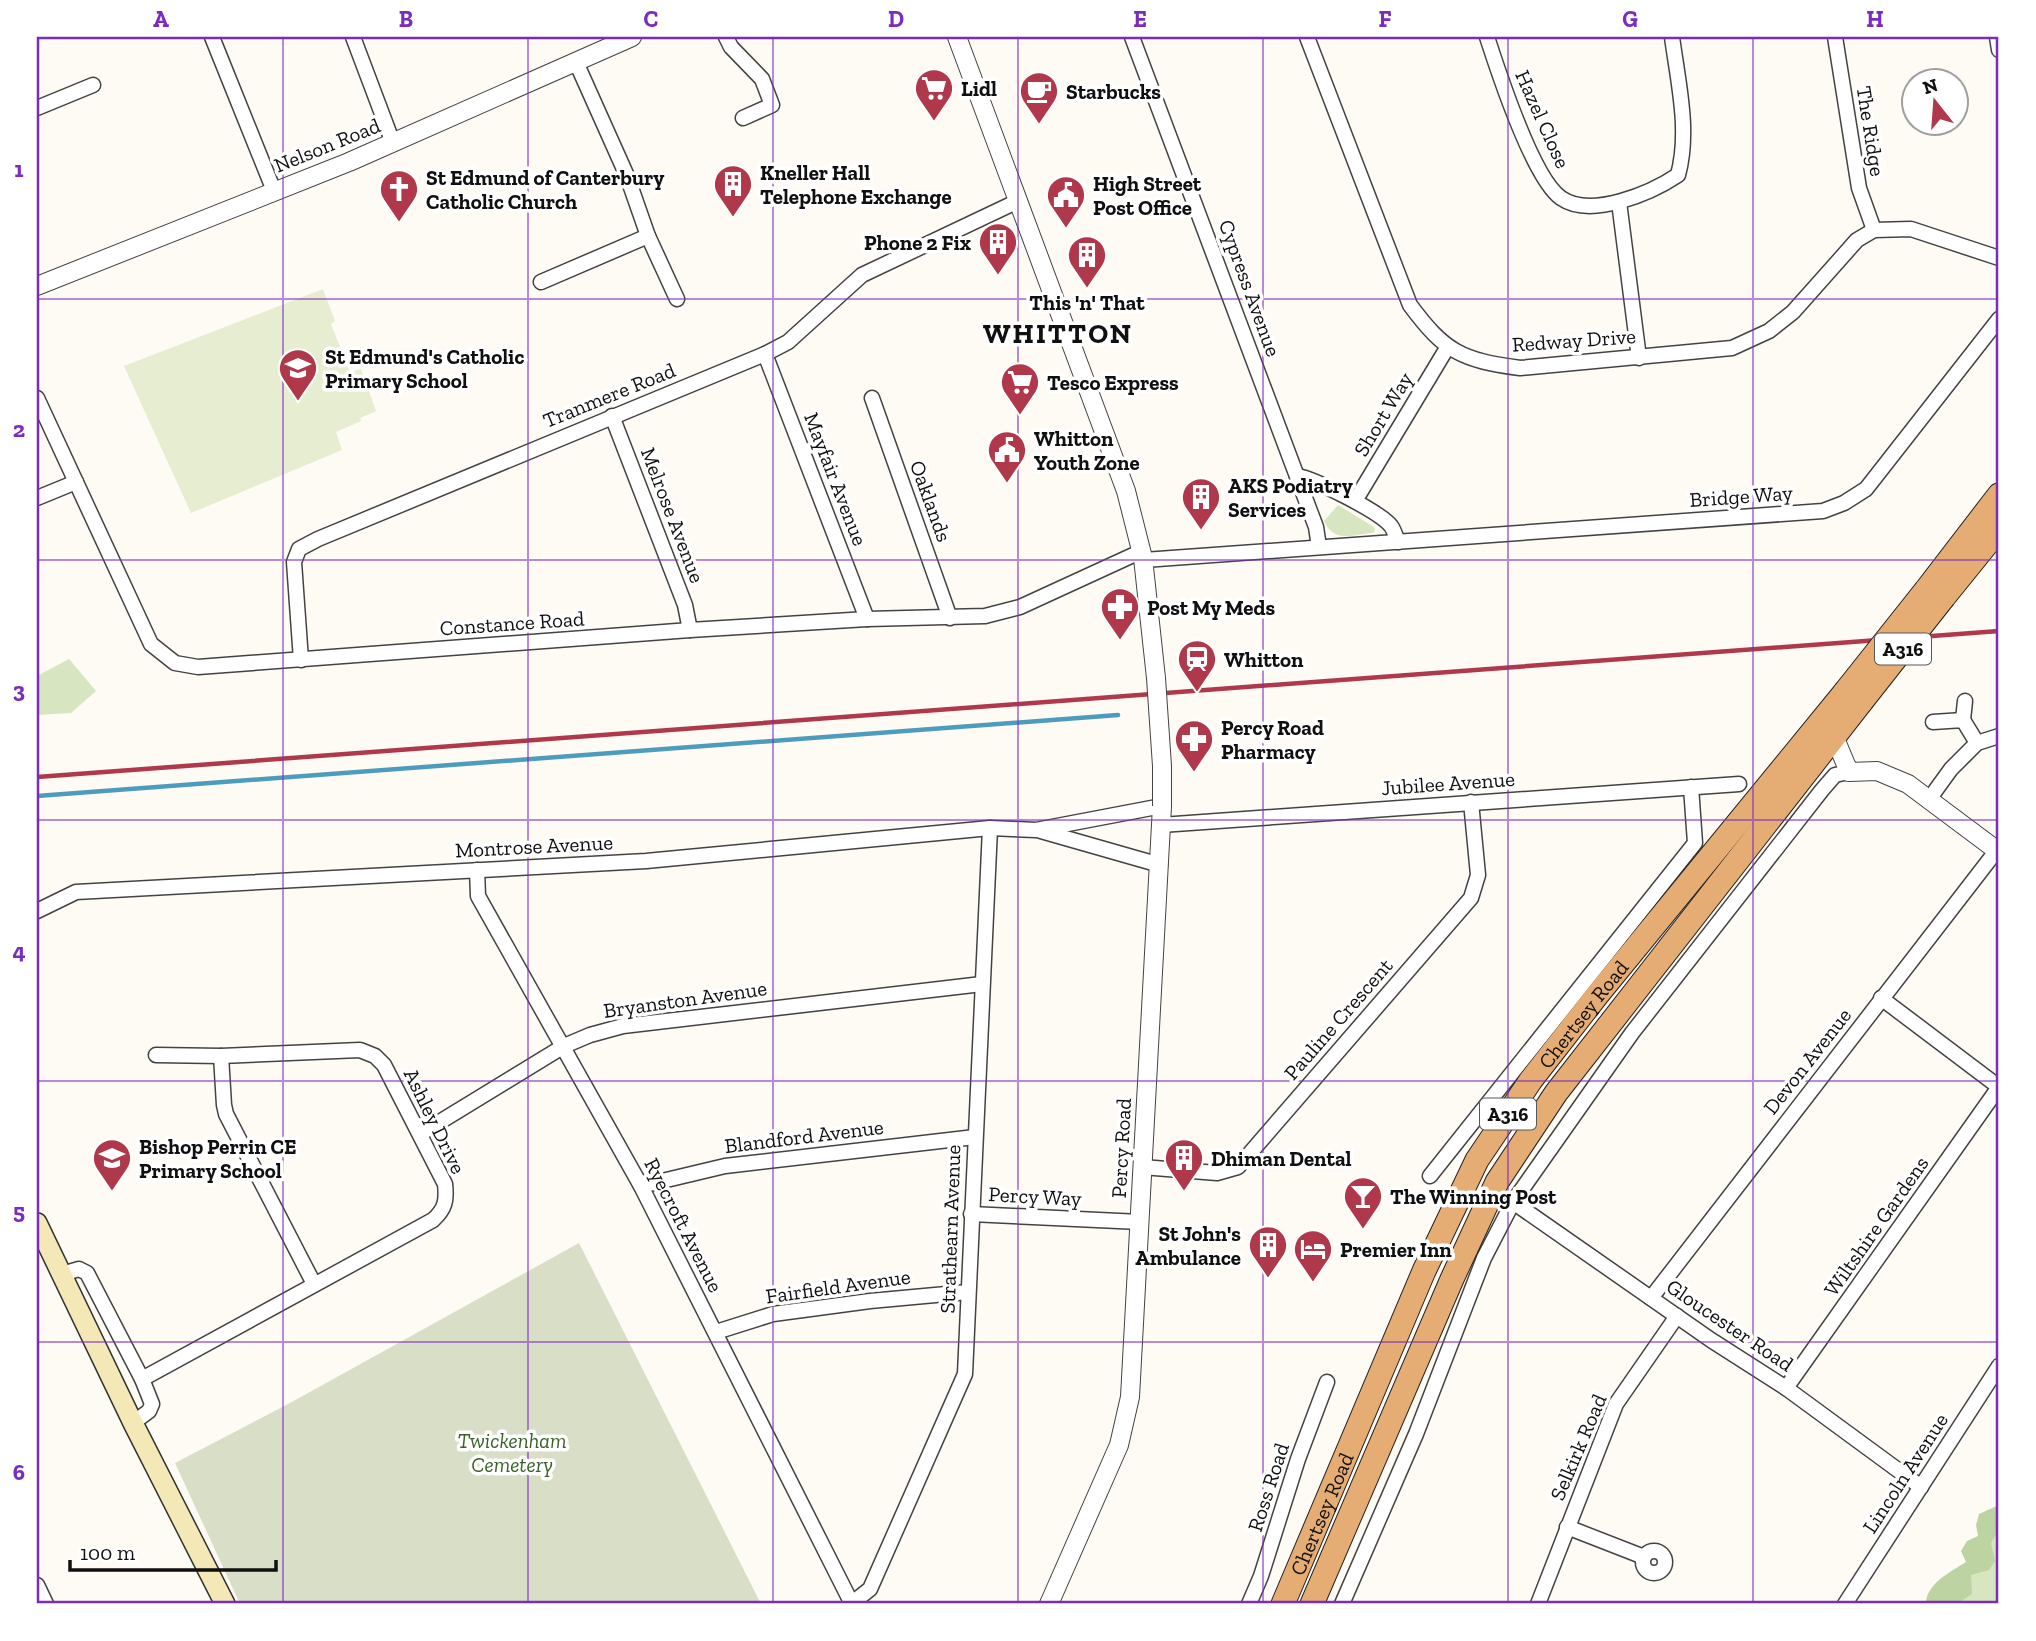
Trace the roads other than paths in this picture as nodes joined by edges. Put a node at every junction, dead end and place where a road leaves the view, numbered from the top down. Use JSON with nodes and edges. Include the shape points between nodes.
{"nodes":[{"id":1,"x":212,"y":37,"type":"edge"},
{"id":2,"x":353,"y":37,"type":"edge"},
{"id":3,"x":632,"y":37,"type":"edge"},
{"id":4,"x":726,"y":37,"type":"edge"},
{"id":5,"x":957,"y":37,"type":"edge"},
{"id":6,"x":1132,"y":37,"type":"edge"},
{"id":7,"x":1307,"y":37,"type":"edge"},
{"id":8,"x":1487,"y":37,"type":"edge"},
{"id":9,"x":1672,"y":37,"type":"edge"},
{"id":10,"x":1835,"y":37,"type":"edge"},
{"id":11,"x":1997,"y":37,"type":"edge"},
{"id":12,"x":1999,"y":50,"type":"edge"},
{"id":13,"x":576,"y":62,"type":"junction"},
{"id":14,"x":93,"y":85,"type":"dead end"},
{"id":15,"x":37,"y":108,"type":"edge"},
{"id":16,"x":743,"y":118,"type":"dead end"},
{"id":17,"x":393,"y":143,"type":"junction"},
{"id":18,"x":274,"y":191,"type":"junction"},
{"id":19,"x":1018,"y":201,"type":"junction"},
{"id":20,"x":1619,"y":202,"type":"junction"},
{"id":21,"x":1874,"y":230,"type":"junction"},
{"id":22,"x":648,"y":236,"type":"junction"},
{"id":23,"x":1999,"y":258,"type":"edge"},
{"id":24,"x":541,"y":282,"type":"dead end"},
{"id":25,"x":37,"y":286,"type":"edge"},
{"id":26,"x":677,"y":299,"type":"dead end"},
{"id":27,"x":1999,"y":319,"type":"edge"},
{"id":28,"x":1447,"y":348,"type":"junction"},
{"id":29,"x":765,"y":354,"type":"junction"},
{"id":30,"x":1639,"y":358,"type":"junction"},
{"id":31,"x":37,"y":398,"type":"edge"},
{"id":32,"x":872,"y":398,"type":"dead end"},
{"id":33,"x":612,"y":416,"type":"junction"},
{"id":34,"x":1297,"y":476,"type":"junction"},
{"id":35,"x":75,"y":482,"type":"junction"},
{"id":36,"x":1999,"y":495,"type":"edge"},
{"id":37,"x":37,"y":498,"type":"edge"},
{"id":38,"x":1354,"y":501,"type":"junction"},
{"id":39,"x":1999,"y":529,"type":"edge"},
{"id":40,"x":1398,"y":541,"type":"junction"},
{"id":41,"x":1319,"y":547,"type":"junction"},
{"id":42,"x":1143,"y":556,"type":"junction"},
{"id":43,"x":1935,"y":593,"type":"junction"},
{"id":44,"x":950,"y":618,"type":"junction"},
{"id":45,"x":867,"y":619,"type":"junction"},
{"id":46,"x":690,"y":630,"type":"junction"},
{"id":47,"x":301,"y":660,"type":"junction"},
{"id":48,"x":1853,"y":696,"type":"junction"},
{"id":49,"x":1965,"y":701,"type":"dead end"},
{"id":50,"x":1963,"y":720,"type":"junction"},
{"id":51,"x":1933,"y":722,"type":"dead end"},
{"id":52,"x":1834,"y":736,"type":"junction"},
{"id":53,"x":1999,"y":736,"type":"edge"},
{"id":54,"x":1977,"y":743,"type":"junction"},
{"id":55,"x":1849,"y":772,"type":"junction"},
{"id":56,"x":1739,"y":784,"type":"dead end"},
{"id":57,"x":1691,"y":787,"type":"junction"},
{"id":58,"x":1930,"y":798,"type":"junction"},
{"id":59,"x":1471,"y":802,"type":"junction"},
{"id":60,"x":1162,"y":806,"type":"junction"},
{"id":61,"x":1161,"y":825,"type":"junction"},
{"id":62,"x":990,"y":828,"type":"junction"},
{"id":63,"x":1036,"y":830,"type":"junction"},
{"id":64,"x":1998,"y":851,"type":"edge"},
{"id":65,"x":1160,"y":865,"type":"junction"},
{"id":66,"x":477,"y":870,"type":"junction"},
{"id":67,"x":37,"y":911,"type":"edge"},
{"id":68,"x":982,"y":984,"type":"junction"},
{"id":69,"x":1881,"y":999,"type":"junction"},
{"id":70,"x":1624,"y":1026,"type":"junction"},
{"id":71,"x":564,"y":1046,"type":"junction"},
{"id":72,"x":156,"y":1055,"type":"dead end"},
{"id":73,"x":221,"y":1056,"type":"junction"},
{"id":74,"x":1999,"y":1087,"type":"edge"},
{"id":75,"x":420,"y":1134,"type":"junction"},
{"id":76,"x":975,"y":1137,"type":"junction"},
{"id":77,"x":1142,"y":1167,"type":"junction"},
{"id":78,"x":1430,"y":1176,"type":"dead end"},
{"id":79,"x":641,"y":1186,"type":"junction"},
{"id":80,"x":1514,"y":1202,"type":"junction"},
{"id":81,"x":971,"y":1214,"type":"junction"},
{"id":82,"x":1140,"y":1222,"type":"junction"},
{"id":83,"x":37,"y":1223,"type":"edge"},
{"id":84,"x":62,"y":1274,"type":"junction"},
{"id":85,"x":314,"y":1284,"type":"junction"},
{"id":86,"x":968,"y":1292,"type":"junction"},
{"id":87,"x":1651,"y":1297,"type":"junction"},
{"id":88,"x":1677,"y":1316,"type":"junction"},
{"id":89,"x":716,"y":1332,"type":"junction"},
{"id":90,"x":1999,"y":1366,"type":"edge"},
{"id":91,"x":142,"y":1379,"type":"junction"},
{"id":92,"x":1326,"y":1382,"type":"dead end"},
{"id":93,"x":1787,"y":1388,"type":"junction"},
{"id":94,"x":134,"y":1423,"type":"junction"},
{"id":95,"x":1921,"y":1487,"type":"junction"},
{"id":96,"x":1567,"y":1527,"type":"junction"},
{"id":97,"x":1644,"y":1557,"type":"dead end"},
{"id":98,"x":37,"y":1585,"type":"edge"},
{"id":99,"x":46,"y":1604,"type":"edge"},
{"id":100,"x":225,"y":1604,"type":"edge"},
{"id":101,"x":851,"y":1604,"type":"edge"},
{"id":102,"x":1049,"y":1604,"type":"edge"},
{"id":103,"x":1249,"y":1604,"type":"edge"},
{"id":104,"x":1283,"y":1604,"type":"edge"},
{"id":105,"x":1312,"y":1604,"type":"edge"},
{"id":106,"x":1342,"y":1604,"type":"edge"},
{"id":107,"x":1538,"y":1604,"type":"edge"},
{"id":108,"x":1846,"y":1604,"type":"edge"}],
"edges":[{"from":1,"to":18,"type":"street"},
{"from":2,"to":17,"type":"street"},
{"from":3,"to":13,"type":"street","name":"Nelson Road"},
{"from":4,"to":16,"type":"street","via":[[762,79],[772,105]]},
{"from":5,"to":19,"type":"street","name":"Percy Road"},
{"from":6,"to":34,"type":"street","name":"Cypress Avenue"},
{"from":7,"to":28,"type":"street","name":"Redway Drive","via":[[1410,305]]},
{"from":8,"to":20,"type":"street","name":"Hazel Close","via":[[1503,87],[1545,179],[1561,198],[1581,205]]},
{"from":9,"to":20,"type":"street","name":"Hazel Close","via":[[1684,153],[1678,175]]},
{"from":10,"to":21,"type":"street","name":"The Ridge","via":[[1860,188]]},
{"from":11,"to":12,"type":"street"},
{"from":13,"to":17,"type":"street","name":"Nelson Road"},
{"from":13,"to":22,"type":"street","via":[[627,176]]},
{"from":14,"to":15,"type":"street"},
{"from":17,"to":18,"type":"street","name":"Nelson Road"},
{"from":18,"to":25,"type":"street","name":"Nelson Road"},
{"from":19,"to":29,"type":"street","name":"Tranmere Road","via":[[862,275],[788,341]]},
{"from":19,"to":42,"type":"street","name":"Percy Road","via":[[1126,491]]},
{"from":20,"to":30,"type":"street"},
{"from":21,"to":23,"type":"street","via":[[1911,229]]},
{"from":21,"to":30,"type":"street","name":"Redway Drive","via":[[1857,240],[1793,312],[1769,331],[1732,348]]},
{"from":22,"to":24,"type":"street"},
{"from":22,"to":26,"type":"street"},
{"from":27,"to":40,"type":"street","name":"Bridge Way","via":[[1866,489],[1823,511]]},
{"from":28,"to":30,"type":"street","name":"Redway Drive","via":[[1485,364],[1520,368]]},
{"from":28,"to":38,"type":"street","name":"Short Way"},
{"from":29,"to":33,"type":"street","name":"Tranmere Road"},
{"from":29,"to":45,"type":"street","name":"Mayfair Avenue"},
{"from":31,"to":35,"type":"street","name":"Constance Road"},
{"from":32,"to":44,"type":"street","name":"Oaklands"},
{"from":33,"to":46,"type":"street","name":"Melrose Avenue","via":[[685,605]]},
{"from":33,"to":47,"type":"street","name":"Tranmere Road","via":[[299,549],[294,562]]},
{"from":34,"to":38,"type":"street"},
{"from":34,"to":41,"type":"street","name":"Cypress Avenue"},
{"from":35,"to":37,"type":"street"},
{"from":35,"to":47,"type":"street","name":"Constance Road","via":[[150,644],[174,663],[198,667]]},
{"from":36,"to":43,"type":"highway","name":"Chertsey Road","number":"A316"},
{"from":38,"to":40,"type":"street","via":[[1391,525]]},
{"from":39,"to":43,"type":"highway","name":"Chertsey Road","number":"A316"},
{"from":40,"to":41,"type":"street","name":"Bridge Way"},
{"from":41,"to":42,"type":"street","name":"Bridge Way"},
{"from":42,"to":44,"type":"street","name":"Constance Road","via":[[1020,607]]},
{"from":42,"to":60,"type":"street","name":"Percy Road","bridge":true,"via":[[1156,678]]},
{"from":43,"to":48,"type":"highway","name":"Chertsey Road","number":"A316","bridge":true},
{"from":44,"to":45,"type":"street","name":"Constance Road"},
{"from":45,"to":46,"type":"street","name":"Constance Road"},
{"from":46,"to":47,"type":"street","name":"Constance Road"},
{"from":48,"to":52,"type":"highway","name":"Chertsey Road","number":"A316"},
{"from":48,"to":104,"type":"highway","name":"Chertsey Road","number":"A316","via":[[1589,1005],[1478,1160],[1423,1271]]},
{"from":49,"to":50,"type":"street"},
{"from":50,"to":51,"type":"street"},
{"from":50,"to":54,"type":"street"},
{"from":52,"to":55,"type":"street"},
{"from":52,"to":70,"type":"highway","name":"Chertsey Road","number":"A316"},
{"from":53,"to":54,"type":"street"},
{"from":54,"to":58,"type":"street"},
{"from":55,"to":58,"type":"street","via":[[1877,771]]},
{"from":55,"to":70,"type":"street","name":"Chertsey Road","via":[[1835,775]]},
{"from":56,"to":57,"type":"street","name":"Jubilee Avenue"},
{"from":57,"to":59,"type":"street","name":"Jubilee Avenue"},
{"from":57,"to":78,"type":"street","name":"Chertsey Road","via":[[1695,843]]},
{"from":58,"to":64,"type":"street"},
{"from":59,"to":61,"type":"street","name":"Jubilee Avenue"},
{"from":59,"to":77,"type":"street","name":"Pauline Crescent","via":[[1478,875],[1471,898],[1238,1167],[1217,1173]]},
{"from":60,"to":61,"type":"street","name":"Percy Road"},
{"from":60,"to":63,"type":"street","name":"Montrose Avenue"},
{"from":61,"to":65,"type":"street","name":"Percy Road"},
{"from":62,"to":63,"type":"street","name":"Montrose Avenue"},
{"from":62,"to":66,"type":"street","name":"Montrose Avenue","via":[[659,860]]},
{"from":62,"to":68,"type":"street","name":"Strathearn Avenue"},
{"from":63,"to":65,"type":"street","name":"Montrose Avenue"},
{"from":64,"to":69,"type":"street","name":"Devon Avenue"},
{"from":65,"to":77,"type":"street","name":"Percy Road"},
{"from":66,"to":67,"type":"street","name":"Montrose Avenue","via":[[76,892]]},
{"from":66,"to":71,"type":"street","name":"Ryecroft Avenue","via":[[478,896]]},
{"from":68,"to":71,"type":"street","name":"Bryanston Avenue","via":[[623,1026]]},
{"from":68,"to":76,"type":"street","name":"Strathearn Avenue"},
{"from":69,"to":74,"type":"street"},
{"from":69,"to":87,"type":"street","name":"Devon Avenue"},
{"from":70,"to":80,"type":"street","name":"Chertsey Road"},
{"from":70,"to":105,"type":"highway","name":"Chertsey Road","number":"A316","via":[[1556,1093],[1497,1182]]},
{"from":71,"to":75,"type":"street","name":"Bryanston Avenue"},
{"from":71,"to":79,"type":"street","name":"Ryecroft Avenue"},
{"from":72,"to":73,"type":"street","name":"Ashley Drive"},
{"from":73,"to":75,"type":"street","name":"Ashley Drive","via":[[360,1050],[384,1065]]},
{"from":73,"to":85,"type":"street","via":[[226,1114]]},
{"from":74,"to":93,"type":"street","name":"Wiltshire Gardens"},
{"from":75,"to":85,"type":"street","name":"Ashley Drive","via":[[444,1184],[447,1199],[443,1211]]},
{"from":76,"to":79,"type":"street","name":"Blandford Avenue","via":[[725,1166]]},
{"from":76,"to":81,"type":"street","name":"Strathearn Avenue"},
{"from":77,"to":82,"type":"street","name":"Percy Road"},
{"from":79,"to":89,"type":"street","name":"Ryecroft Avenue"},
{"from":80,"to":87,"type":"street","name":"Gloucester Road"},
{"from":80,"to":106,"type":"street","name":"Chertsey Road","via":[[1484,1258],[1416,1434]]},
{"from":81,"to":82,"type":"street","name":"Percy Way"},
{"from":81,"to":86,"type":"street","name":"Strathearn Avenue"},
{"from":82,"to":102,"type":"street","name":"Percy Road","via":[[1125,1422]]},
{"from":83,"to":84,"type":"main road"},
{"from":84,"to":91,"type":"street","via":[[79,1269],[87,1273]]},
{"from":84,"to":94,"type":"main road"},
{"from":85,"to":91,"type":"street","name":"Ashley Drive"},
{"from":86,"to":89,"type":"street","name":"Fairfield Avenue","via":[[773,1314]]},
{"from":86,"to":101,"type":"street","name":"Strathearn Avenue","via":[[965,1374],[870,1589]]},
{"from":87,"to":88,"type":"street","name":"Gloucester Road"},
{"from":88,"to":93,"type":"street","name":"Gloucester Road"},
{"from":88,"to":96,"type":"street","name":"Selkirk Road","via":[[1616,1404]]},
{"from":89,"to":101,"type":"street","name":"Ryecroft Avenue"},
{"from":90,"to":95,"type":"street","name":"Lincoln Avenue"},
{"from":91,"to":94,"type":"street","via":[[152,1404]]},
{"from":92,"to":103,"type":"street","name":"Ross Road"},
{"from":93,"to":95,"type":"street","name":"Gloucester Road"},
{"from":94,"to":100,"type":"main road"},
{"from":95,"to":108,"type":"street","name":"Lincoln Avenue"},
{"from":96,"to":97,"type":"street"},
{"from":96,"to":107,"type":"street","name":"Selkirk Road"},
{"from":98,"to":99,"type":"street"}]}
